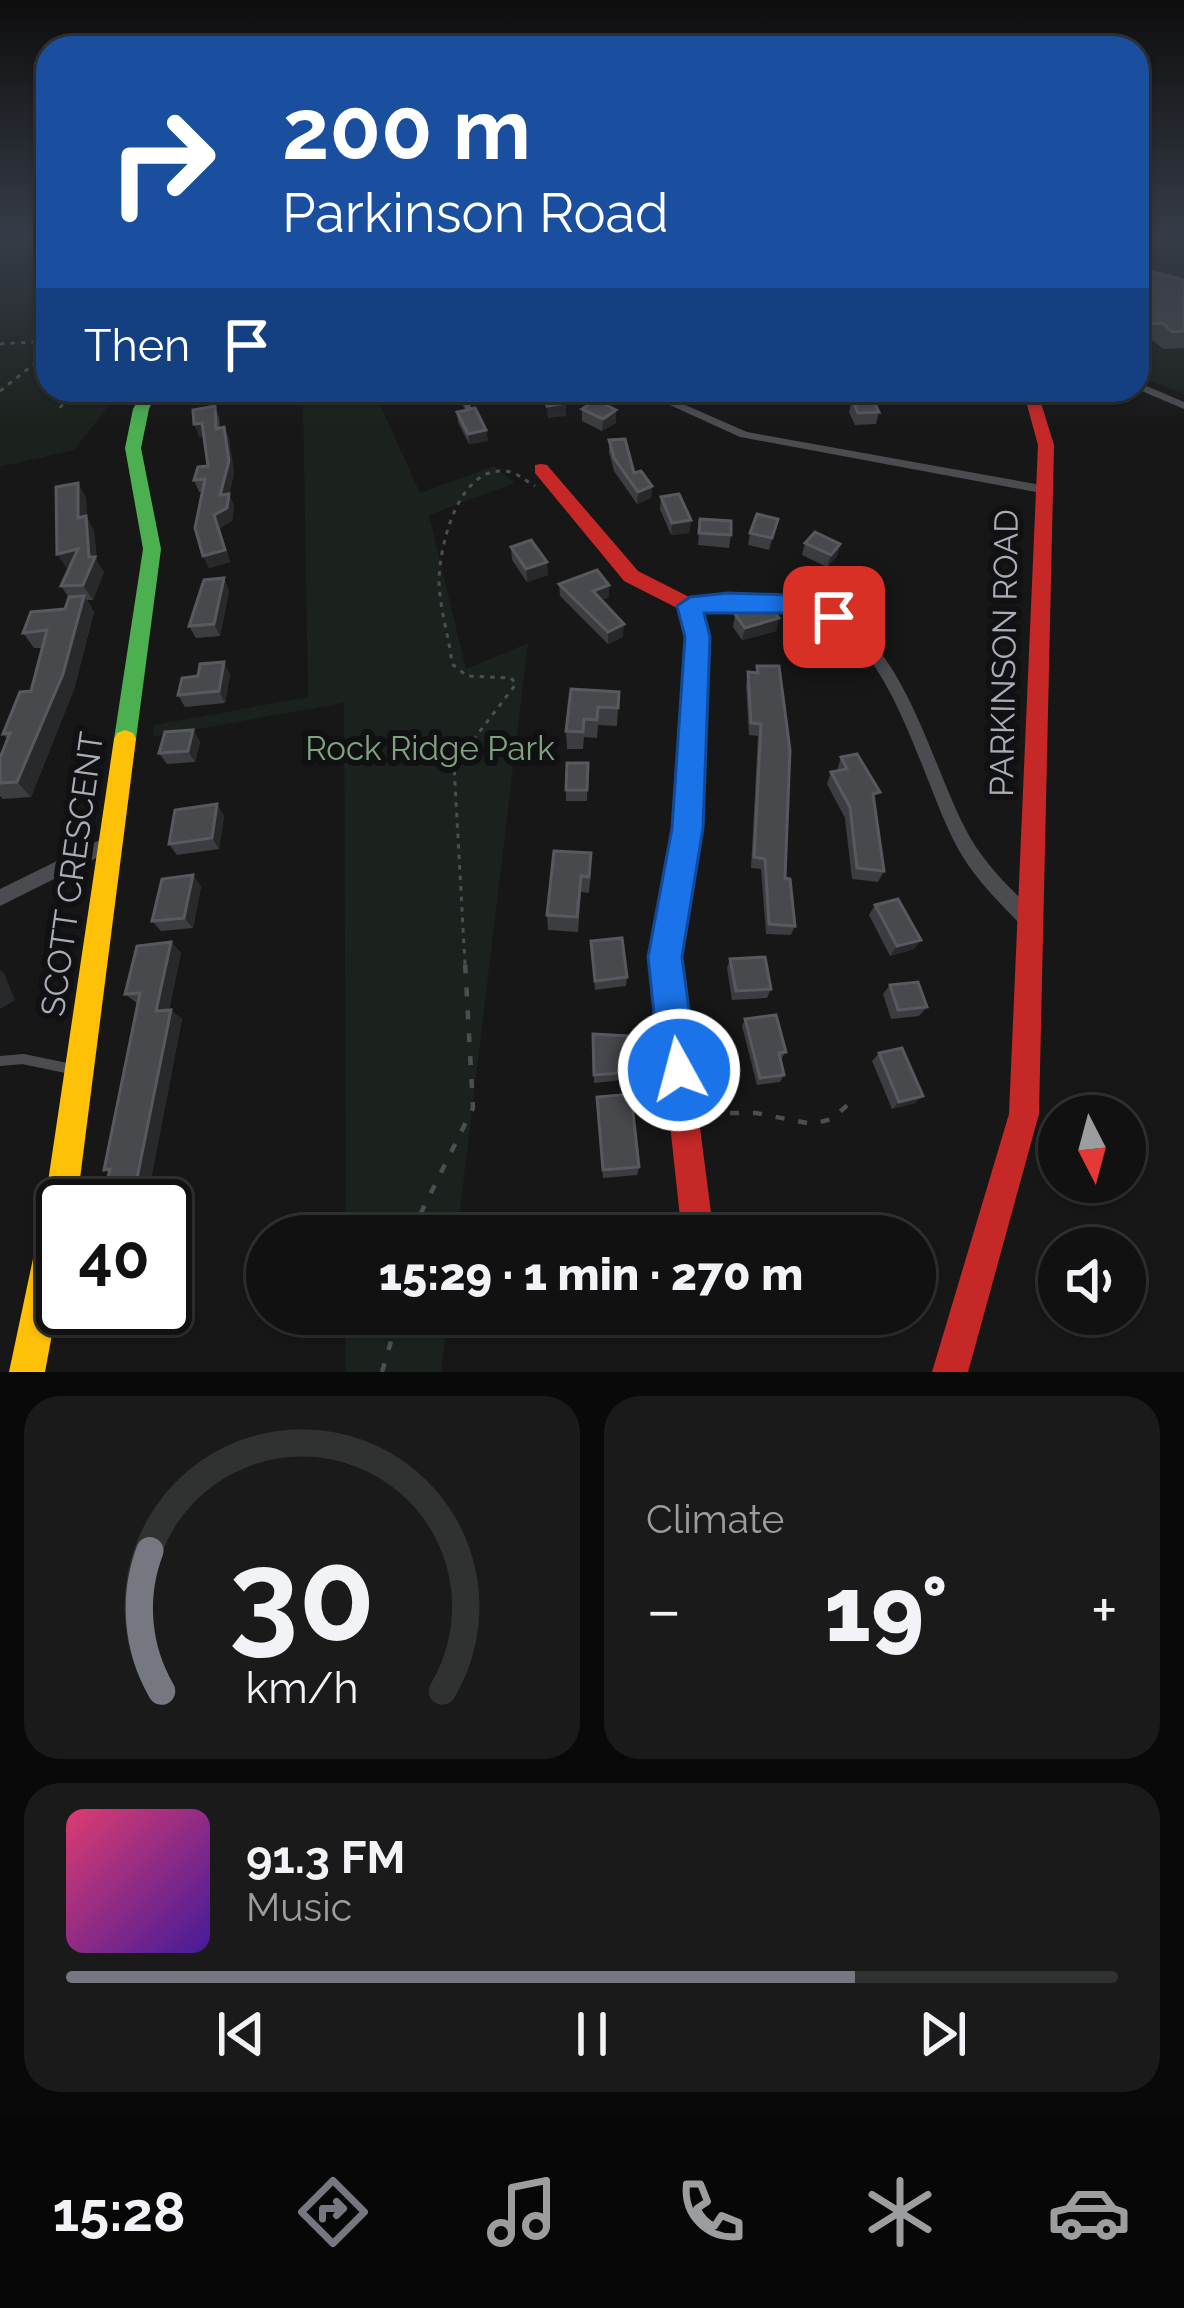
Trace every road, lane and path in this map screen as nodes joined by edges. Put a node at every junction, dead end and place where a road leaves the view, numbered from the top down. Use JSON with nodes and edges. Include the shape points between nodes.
{"nodes":[{"id":1,"x":36,"y":342,"type":"edge"},
{"id":2,"x":0,"y":344,"type":"edge"},
{"id":3,"x":36,"y":362,"type":"edge"},
{"id":4,"x":1149,"y":390,"type":"edge"},
{"id":5,"x":0,"y":391,"type":"edge"},
{"id":6,"x":64,"y":402,"type":"edge"},
{"id":7,"x":146,"y":402,"type":"edge"},
{"id":8,"x":669,"y":402,"type":"edge"},
{"id":9,"x":1033,"y":402,"type":"edge"},
{"id":10,"x":1184,"y":406,"type":"edge"},
{"id":11,"x":60,"y":408,"type":"dead end"},
{"id":12,"x":548,"y":478,"type":"joint"},
{"id":13,"x":1041,"y":489,"type":"junction"},
{"id":14,"x":690,"y":606,"type":"junction"},
{"id":15,"x":110,"y":843,"type":"junction"},
{"id":16,"x":0,"y":898,"type":"edge"},
{"id":17,"x":1030,"y":921,"type":"junction"},
{"id":18,"x":0,"y":1060,"type":"edge"},
{"id":19,"x":79,"y":1070,"type":"junction"},
{"id":20,"x":853,"y":1100,"type":"dead end"},
{"id":21,"x":683,"y":1107,"type":"junction"},
{"id":22,"x":424,"y":1215,"type":"edge"},
{"id":23,"x":696,"y":1215,"type":"edge"},
{"id":24,"x":393,"y":1335,"type":"edge"},
{"id":25,"x":27,"y":1372,"type":"edge"},
{"id":26,"x":382,"y":1372,"type":"edge"},
{"id":27,"x":950,"y":1372,"type":"edge"}],
"edges":[{"from":1,"to":2,"type":"path"},
{"from":3,"to":5,"type":"path"},
{"from":4,"to":10,"type":"street"},
{"from":6,"to":11,"type":"path"},
{"from":7,"to":15,"type":"street","name":"SCOTT CRESCENT","via":[[131,447],[152,549]]},
{"from":8,"to":13,"type":"street","via":[[745,435]]},
{"from":9,"to":13,"type":"street","name":"PARKINSON ROAD","via":[[1046,445]]},
{"from":12,"to":14,"type":"street","via":[[631,576]]},
{"from":12,"to":22,"type":"path","via":[[534,486],[510,472],[486,475],[451,513],[439,580],[452,664],[466,676],[516,684],[504,708],[470,734],[454,765],[472,1108]]},
{"from":13,"to":17,"type":"street","name":"PARKINSON ROAD"},
{"from":14,"to":17,"type":"street","name":"PARKINSON ROAD","via":[[789,604],[834,617],[871,648],[976,863]]},
{"from":14,"to":21,"type":"street","via":[[698,637],[687,828],[665,957]]},
{"from":15,"to":16,"type":"street"},
{"from":15,"to":19,"type":"street","name":"SCOTT CRESCENT"},
{"from":17,"to":27,"type":"street","name":"PARKINSON ROAD","via":[[1024,1114]]},
{"from":18,"to":19,"type":"lane"},
{"from":19,"to":25,"type":"street","name":"SCOTT CRESCENT"},
{"from":20,"to":21,"type":"path","via":[[812,1124]]},
{"from":21,"to":23,"type":"street"},
{"from":24,"to":26,"type":"path"}]}
